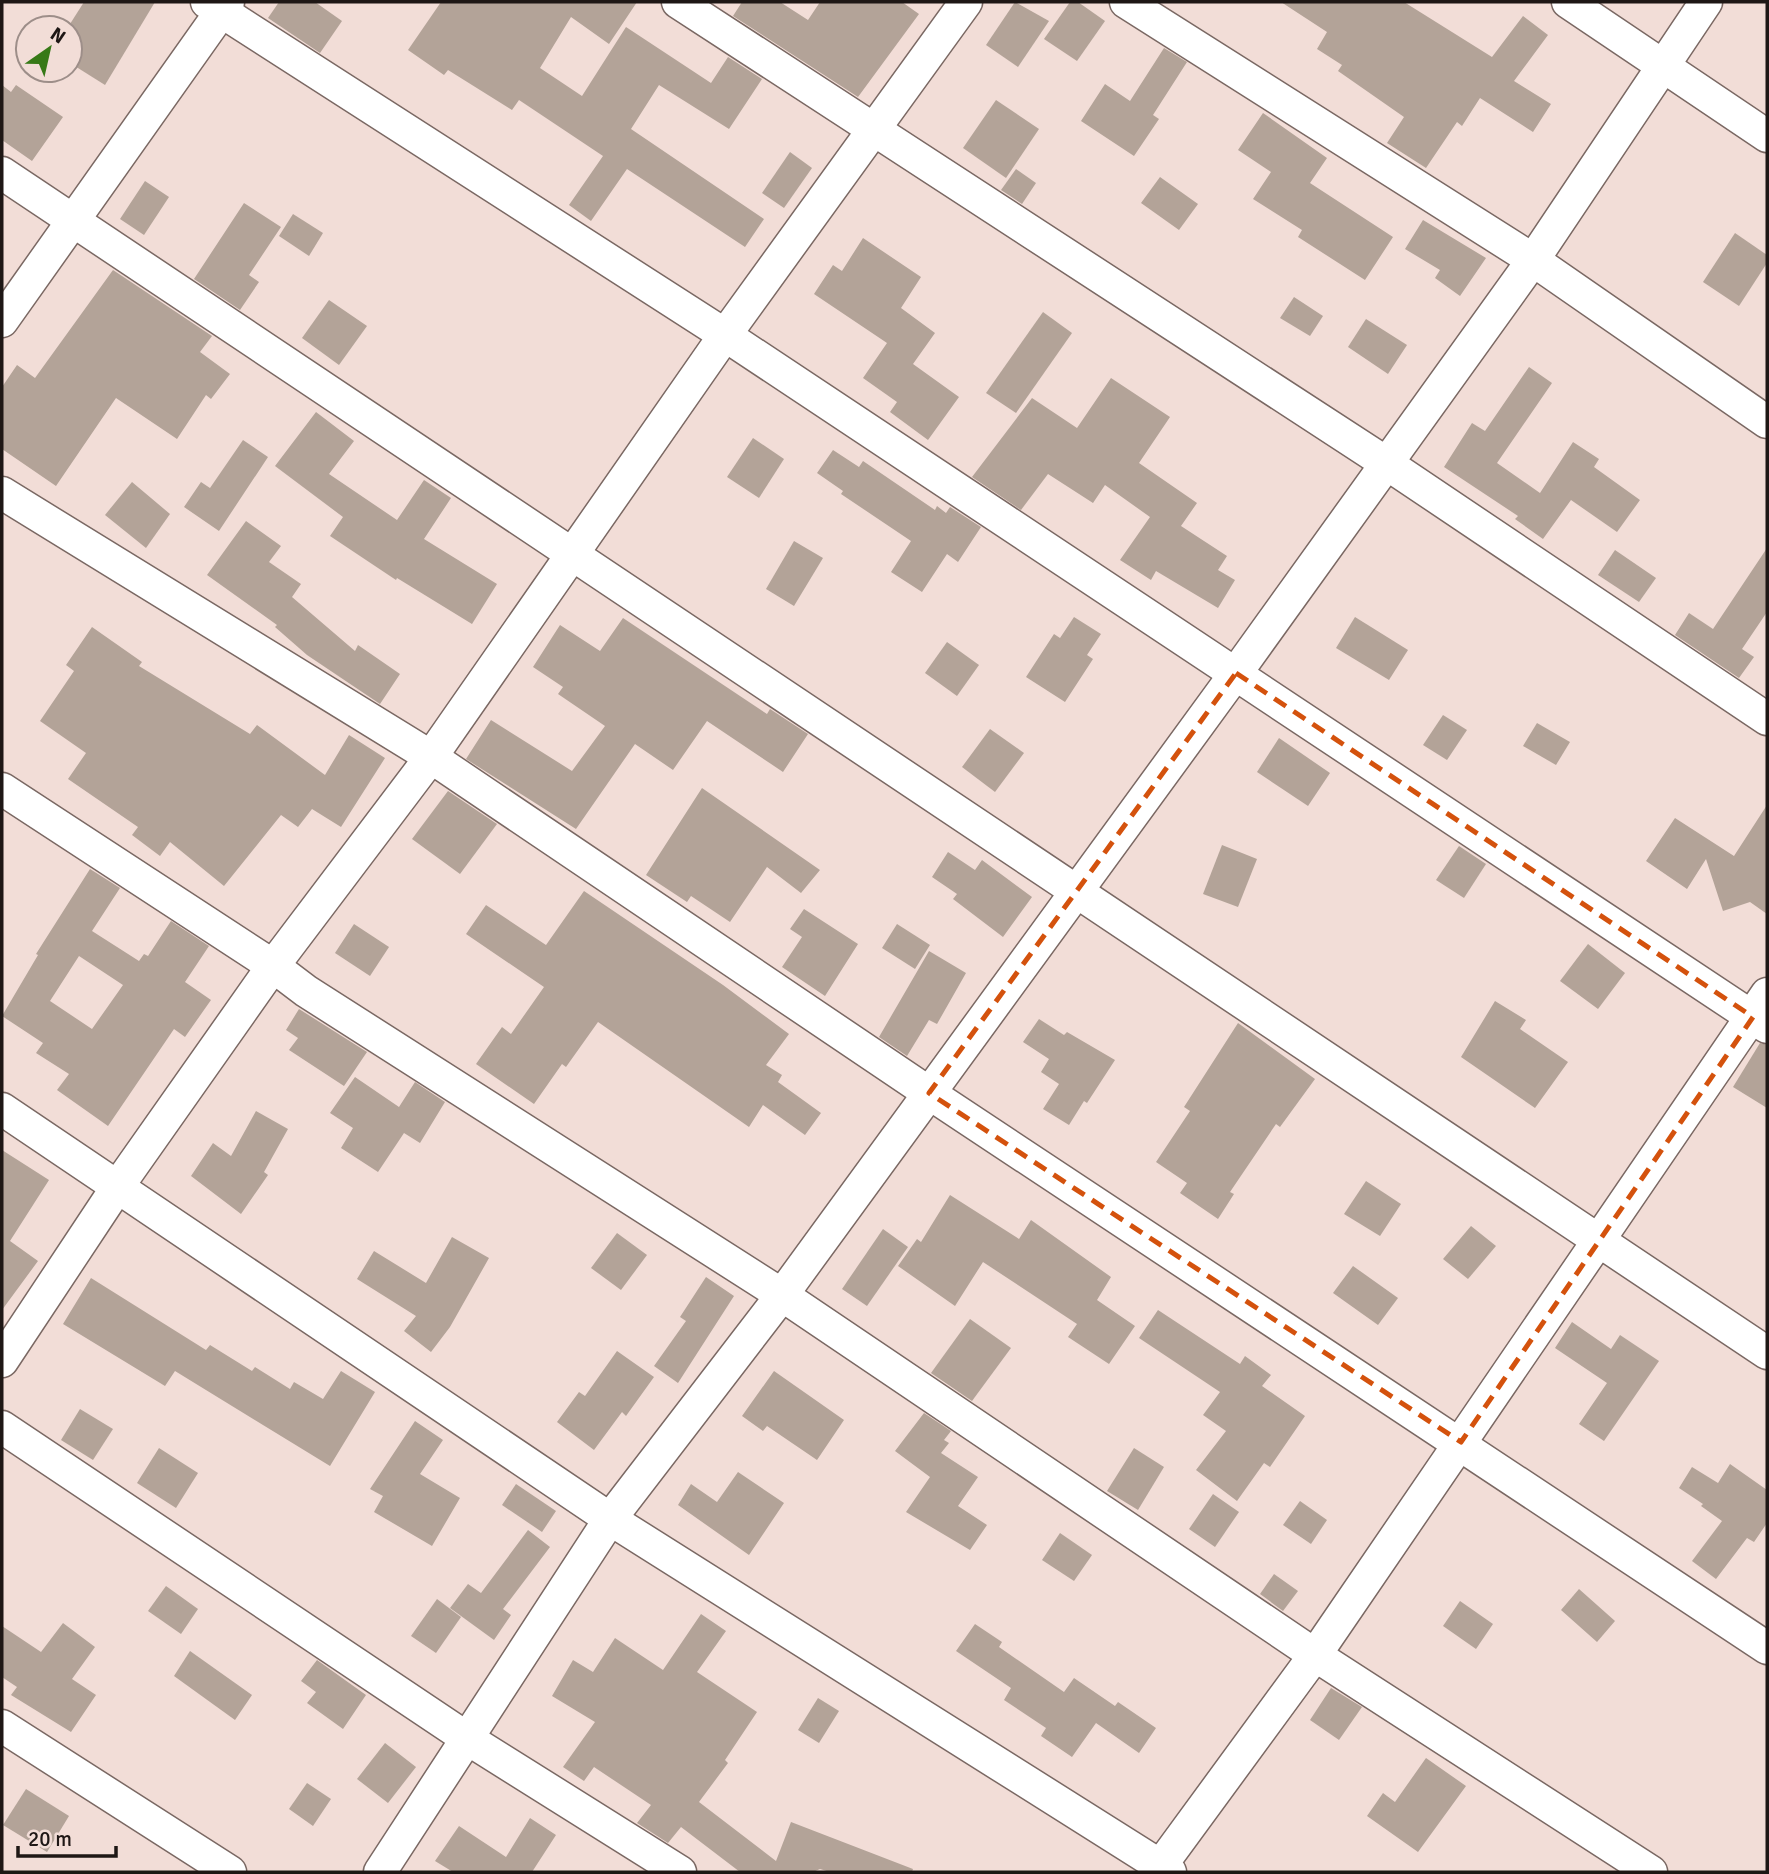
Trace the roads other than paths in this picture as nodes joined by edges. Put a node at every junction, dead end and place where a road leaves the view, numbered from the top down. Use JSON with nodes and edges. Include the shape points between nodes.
{"nodes":[{"id":1,"x":678,"y":2,"type":"edge"},
{"id":2,"x":966,"y":2,"type":"edge"},
{"id":3,"x":1126,"y":2,"type":"edge"},
{"id":4,"x":1568,"y":2,"type":"edge"},
{"id":5,"x":1706,"y":2,"type":"edge"},
{"id":6,"x":219,"y":5,"type":"edge"},
{"id":7,"x":1662,"y":68,"type":"junction"},
{"id":8,"x":877,"y":128,"type":"junction"},
{"id":9,"x":1767,"y":136,"type":"edge"},
{"id":10,"x":2,"y":173,"type":"edge"},
{"id":11,"x":74,"y":219,"type":"junction"},
{"id":12,"x":1533,"y":260,"type":"junction"},
{"id":13,"x":2,"y":321,"type":"edge"},
{"id":14,"x":725,"y":335,"type":"junction"},
{"id":15,"x":1767,"y":422,"type":"edge"},
{"id":16,"x":1386,"y":463,"type":"junction"},
{"id":17,"x":2,"y":493,"type":"edge"},
{"id":18,"x":573,"y":554,"type":"junction"},
{"id":19,"x":1236,"y":673,"type":"junction"},
{"id":20,"x":1767,"y":719,"type":"edge"},
{"id":21,"x":431,"y":757,"type":"junction"},
{"id":22,"x":2,"y":789,"type":"edge"},
{"id":23,"x":1077,"y":891,"type":"junction"},
{"id":24,"x":272,"y":966,"type":"junction"},
{"id":25,"x":1762,"y":1013,"type":"edge"},
{"id":26,"x":929,"y":1093,"type":"junction"},
{"id":27,"x":2,"y":1109,"type":"edge"},
{"id":28,"x":118,"y":1186,"type":"junction"},
{"id":29,"x":1600,"y":1241,"type":"junction"},
{"id":30,"x":782,"y":1295,"type":"junction"},
{"id":31,"x":1767,"y":1353,"type":"edge"},
{"id":32,"x":2,"y":1361,"type":"edge"},
{"id":33,"x":2,"y":1427,"type":"edge"},
{"id":34,"x":1461,"y":1442,"type":"junction"},
{"id":35,"x":610,"y":1518,"type":"junction"},
{"id":36,"x":1767,"y":1648,"type":"edge"},
{"id":37,"x":1315,"y":1655,"type":"junction"},
{"id":38,"x":2,"y":1726,"type":"edge"},
{"id":39,"x":468,"y":1739,"type":"junction"},
{"id":40,"x":1162,"y":1870,"type":"edge"},
{"id":41,"x":230,"y":1872,"type":"edge"},
{"id":42,"x":380,"y":1872,"type":"edge"},
{"id":43,"x":680,"y":1872,"type":"edge"},
{"id":44,"x":1651,"y":1872,"type":"edge"}],
"edges":[{"from":1,"to":8,"type":"street"},
{"from":2,"to":8,"type":"street"},
{"from":3,"to":12,"type":"street"},
{"from":4,"to":7,"type":"street"},
{"from":5,"to":7,"type":"street"},
{"from":6,"to":11,"type":"street"},
{"from":6,"to":14,"type":"street"},
{"from":7,"to":9,"type":"street"},
{"from":7,"to":12,"type":"street"},
{"from":8,"to":14,"type":"street"},
{"from":8,"to":16,"type":"street"},
{"from":10,"to":11,"type":"street"},
{"from":11,"to":13,"type":"street"},
{"from":11,"to":18,"type":"street"},
{"from":12,"to":15,"type":"street"},
{"from":12,"to":16,"type":"street"},
{"from":14,"to":18,"type":"street"},
{"from":14,"to":19,"type":"street"},
{"from":16,"to":19,"type":"street"},
{"from":16,"to":20,"type":"street"},
{"from":17,"to":21,"type":"street"},
{"from":18,"to":21,"type":"street"},
{"from":18,"to":23,"type":"street"},
{"from":19,"to":23,"type":"street"},
{"from":19,"to":25,"type":"street"},
{"from":21,"to":24,"type":"street"},
{"from":21,"to":26,"type":"street"},
{"from":22,"to":24,"type":"street"},
{"from":23,"to":26,"type":"street"},
{"from":23,"to":29,"type":"street"},
{"from":24,"to":28,"type":"street"},
{"from":24,"to":30,"type":"street"},
{"from":25,"to":29,"type":"street"},
{"from":26,"to":30,"type":"street"},
{"from":26,"to":34,"type":"street"},
{"from":27,"to":28,"type":"street"},
{"from":28,"to":32,"type":"street"},
{"from":28,"to":35,"type":"street"},
{"from":29,"to":31,"type":"street"},
{"from":29,"to":34,"type":"street"},
{"from":30,"to":35,"type":"street"},
{"from":30,"to":37,"type":"street"},
{"from":33,"to":39,"type":"street"},
{"from":34,"to":36,"type":"street"},
{"from":34,"to":37,"type":"street"},
{"from":35,"to":39,"type":"street"},
{"from":35,"to":40,"type":"street"},
{"from":37,"to":40,"type":"street"},
{"from":37,"to":44,"type":"street"},
{"from":38,"to":41,"type":"street"},
{"from":39,"to":42,"type":"street"},
{"from":39,"to":43,"type":"street"}]}
